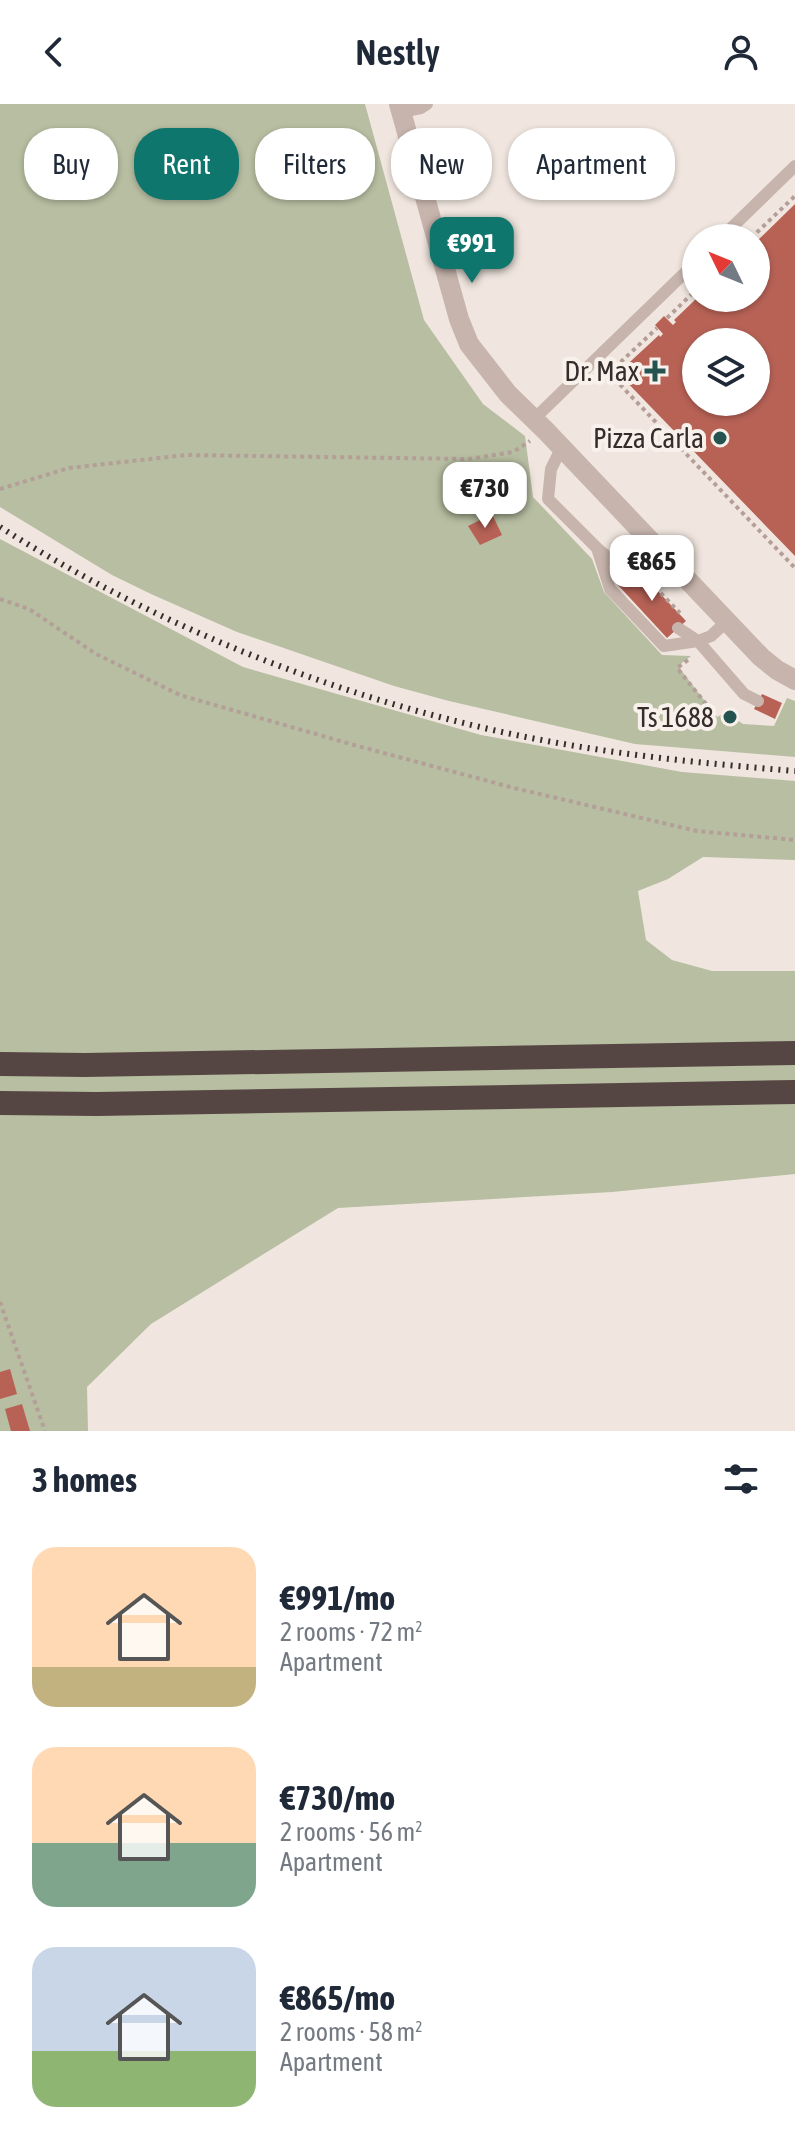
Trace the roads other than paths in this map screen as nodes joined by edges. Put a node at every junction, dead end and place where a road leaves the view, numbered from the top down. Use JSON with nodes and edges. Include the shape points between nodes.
{"nodes":[{"id":1,"x":427,"y":104,"type":"edge"},
{"id":2,"x":400,"y":108,"type":"edge"},
{"id":3,"x":795,"y":166,"type":"edge"},
{"id":4,"x":735,"y":224,"type":"edge"},
{"id":5,"x":682,"y":277,"type":"edge"},
{"id":6,"x":540,"y":425,"type":"junction"},
{"id":7,"x":562,"y":447,"type":"junction"},
{"id":8,"x":597,"y":548,"type":"junction"},
{"id":9,"x":629,"y":575,"type":"dead end"},
{"id":10,"x":726,"y":622,"type":"junction"},
{"id":11,"x":678,"y":628,"type":"dead end"},
{"id":12,"x":698,"y":641,"type":"junction"},
{"id":13,"x":795,"y":680,"type":"edge"},
{"id":14,"x":758,"y":701,"type":"dead end"},
{"id":15,"x":795,"y":1053,"type":"edge"},
{"id":16,"x":0,"y":1064,"type":"edge"},
{"id":17,"x":795,"y":1092,"type":"edge"},
{"id":18,"x":0,"y":1103,"type":"edge"}],
"edges":[{"from":1,"to":2,"type":"lane"},
{"from":2,"to":6,"type":"street","via":[[469,344]]},
{"from":3,"to":4,"type":"lane"},
{"from":5,"to":6,"type":"lane"},
{"from":6,"to":7,"type":"street"},
{"from":7,"to":8,"type":"lane","via":[[551,469],[548,499]]},
{"from":7,"to":10,"type":"street"},
{"from":8,"to":9,"type":"lane"},
{"from":8,"to":12,"type":"lane","via":[[610,589],[664,646]]},
{"from":10,"to":12,"type":"lane"},
{"from":10,"to":13,"type":"street","via":[[761,657]]},
{"from":11,"to":12,"type":"lane"},
{"from":12,"to":14,"type":"lane","via":[[744,694]]},
{"from":15,"to":16,"type":"highway"},
{"from":17,"to":18,"type":"highway"}]}
